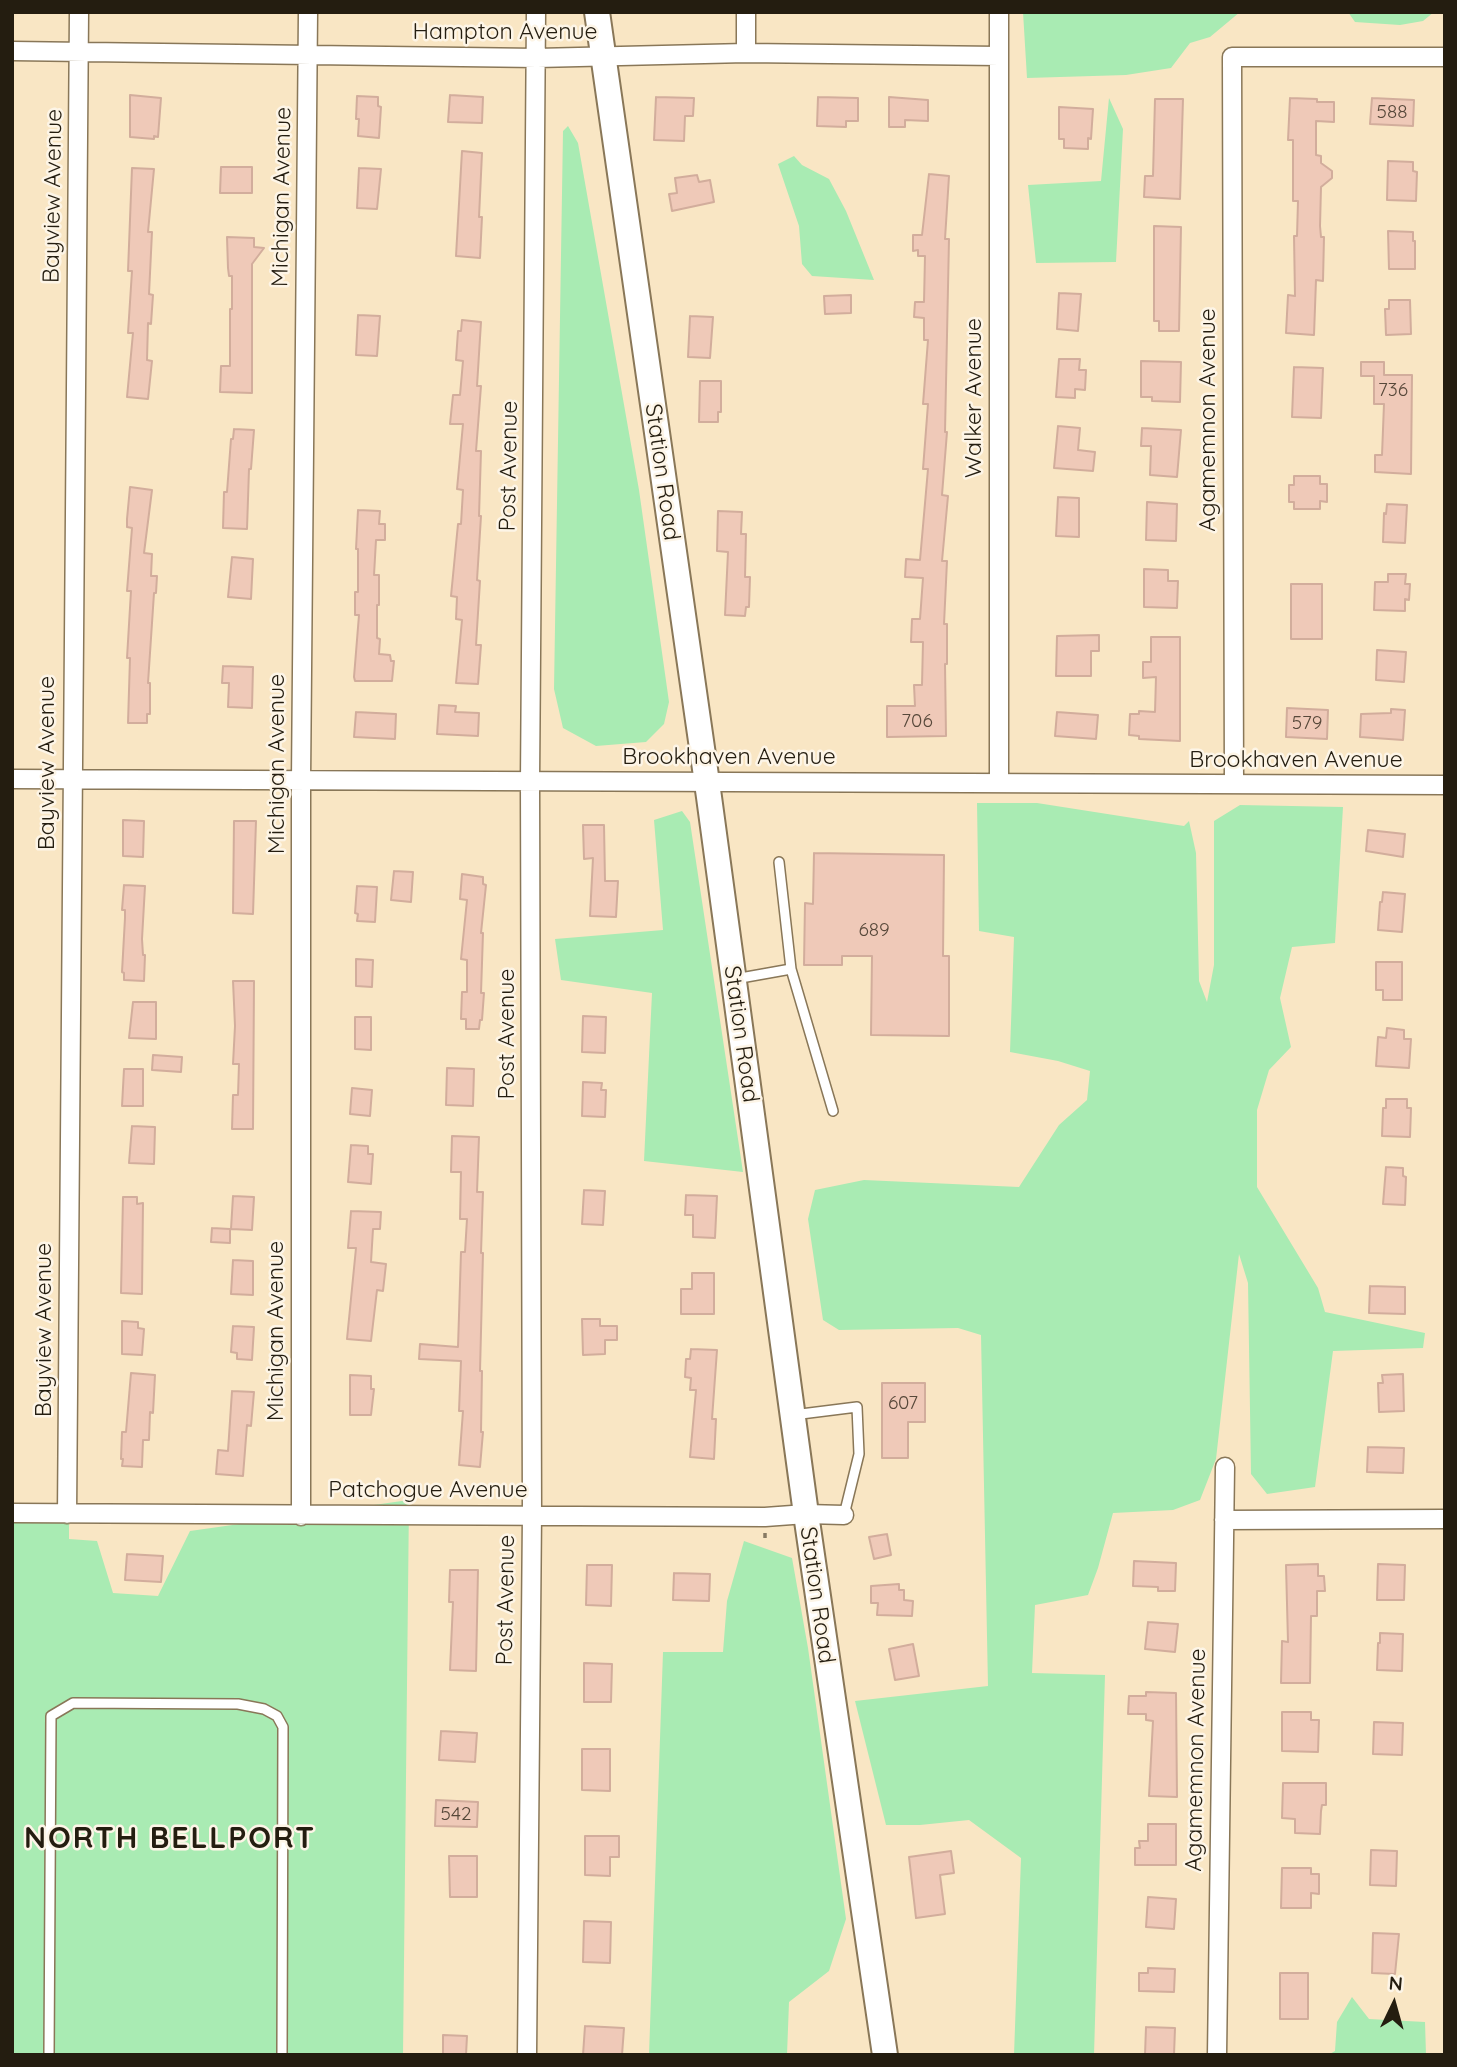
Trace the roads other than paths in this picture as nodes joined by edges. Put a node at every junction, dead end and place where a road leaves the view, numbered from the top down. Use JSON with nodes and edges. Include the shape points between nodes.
{"nodes":[{"id":1,"x":79,"y":12,"type":"edge"},
{"id":2,"x":308,"y":12,"type":"edge"},
{"id":3,"x":536,"y":12,"type":"edge"},
{"id":4,"x":597,"y":12,"type":"edge"},
{"id":5,"x":746,"y":12,"type":"edge"},
{"id":6,"x":999,"y":12,"type":"edge"},
{"id":7,"x":12,"y":51,"type":"edge"},
{"id":8,"x":79,"y":52,"type":"junction"},
{"id":9,"x":746,"y":53,"type":"junction"},
{"id":10,"x":308,"y":55,"type":"junction"},
{"id":11,"x":999,"y":56,"type":"junction"},
{"id":12,"x":603,"y":57,"type":"junction"},
{"id":13,"x":1445,"y":57,"type":"edge"},
{"id":14,"x":537,"y":58,"type":"junction"},
{"id":15,"x":12,"y":779,"type":"edge"},
{"id":16,"x":71,"y":779,"type":"junction"},
{"id":17,"x":300,"y":780,"type":"junction"},
{"id":18,"x":530,"y":781,"type":"junction"},
{"id":19,"x":707,"y":782,"type":"junction"},
{"id":20,"x":999,"y":783,"type":"junction"},
{"id":21,"x":1234,"y":784,"type":"junction"},
{"id":22,"x":1445,"y":785,"type":"edge"},
{"id":23,"x":779,"y":862,"type":"dead end"},
{"id":24,"x":791,"y":969,"type":"junction"},
{"id":25,"x":733,"y":979,"type":"junction"},
{"id":26,"x":833,"y":1111,"type":"dead end"},
{"id":27,"x":792,"y":1415,"type":"junction"},
{"id":28,"x":1225,"y":1467,"type":"dead end"},
{"id":29,"x":12,"y":1513,"type":"edge"},
{"id":30,"x":67,"y":1514,"type":"junction"},
{"id":31,"x":532,"y":1514,"type":"junction"},
{"id":32,"x":806,"y":1514,"type":"junction"},
{"id":33,"x":844,"y":1515,"type":"joint"},
{"id":34,"x":301,"y":1516,"type":"junction"},
{"id":35,"x":1445,"y":1519,"type":"edge"},
{"id":36,"x":1224,"y":1520,"type":"junction"},
{"id":37,"x":49,"y":2055,"type":"edge"},
{"id":38,"x":282,"y":2055,"type":"edge"},
{"id":39,"x":527,"y":2055,"type":"edge"},
{"id":40,"x":885,"y":2055,"type":"edge"},
{"id":41,"x":1217,"y":2055,"type":"edge"}],
"edges":[{"from":1,"to":8,"type":"street","name":"Bayview Avenue"},
{"from":2,"to":10,"type":"street","name":"Michigan Avenue"},
{"from":3,"to":14,"type":"street","name":"Post Avenue"},
{"from":4,"to":12,"type":"main road","name":"Station Road"},
{"from":5,"to":9,"type":"street"},
{"from":6,"to":11,"type":"street","name":"Walker Avenue"},
{"from":7,"to":8,"type":"street","name":"Hampton Avenue"},
{"from":8,"to":10,"type":"street","name":"Hampton Avenue"},
{"from":8,"to":16,"type":"street","name":"Bayview Avenue"},
{"from":9,"to":11,"type":"street","name":"Hampton Avenue"},
{"from":9,"to":12,"type":"street","name":"Hampton Avenue"},
{"from":10,"to":14,"type":"street","name":"Hampton Avenue"},
{"from":10,"to":17,"type":"street","name":"Michigan Avenue"},
{"from":11,"to":20,"type":"street","name":"Walker Avenue"},
{"from":12,"to":14,"type":"street","name":"Hampton Avenue"},
{"from":12,"to":19,"type":"main road","name":"Station Road"},
{"from":13,"to":21,"type":"street","name":"Agamemnon Avenue","via":[[1232,57]]},
{"from":14,"to":18,"type":"street","name":"Post Avenue"},
{"from":15,"to":16,"type":"street","name":"Brookhaven Avenue"},
{"from":16,"to":17,"type":"street","name":"Brookhaven Avenue"},
{"from":16,"to":30,"type":"street","name":"Bayview Avenue"},
{"from":17,"to":18,"type":"street","name":"Brookhaven Avenue"},
{"from":17,"to":34,"type":"street","name":"Michigan Avenue"},
{"from":18,"to":19,"type":"street","name":"Brookhaven Avenue"},
{"from":18,"to":31,"type":"street","name":"Post Avenue"},
{"from":19,"to":20,"type":"street","name":"Brookhaven Avenue"},
{"from":19,"to":25,"type":"main road","name":"Station Road"},
{"from":20,"to":21,"type":"street","name":"Brookhaven Avenue"},
{"from":21,"to":22,"type":"street","name":"Brookhaven Avenue"},
{"from":23,"to":24,"type":"lane"},
{"from":24,"to":25,"type":"lane"},
{"from":24,"to":26,"type":"lane"},
{"from":25,"to":27,"type":"main road","name":"Station Road"},
{"from":27,"to":32,"type":"main road","name":"Station Road"},
{"from":27,"to":33,"type":"lane","via":[[857,1407],[859,1454]]},
{"from":28,"to":36,"type":"street","name":"Agamemnon Avenue"},
{"from":29,"to":30,"type":"street","name":"Patchogue Avenue"},
{"from":30,"to":34,"type":"street","name":"Patchogue Avenue"},
{"from":31,"to":32,"type":"street","name":"Patchogue Avenue"},
{"from":31,"to":34,"type":"street","name":"Patchogue Avenue"},
{"from":31,"to":39,"type":"street","name":"Post Avenue"},
{"from":32,"to":33,"type":"street","name":"Patchogue Avenue"},
{"from":32,"to":40,"type":"main road","name":"Station Road"},
{"from":35,"to":36,"type":"street"},
{"from":36,"to":41,"type":"street","name":"Agamemnon Avenue"},
{"from":37,"to":38,"type":"lane","via":[[51,1716],[73,1703],[238,1704],[277,1716],[283,1727]]}]}
